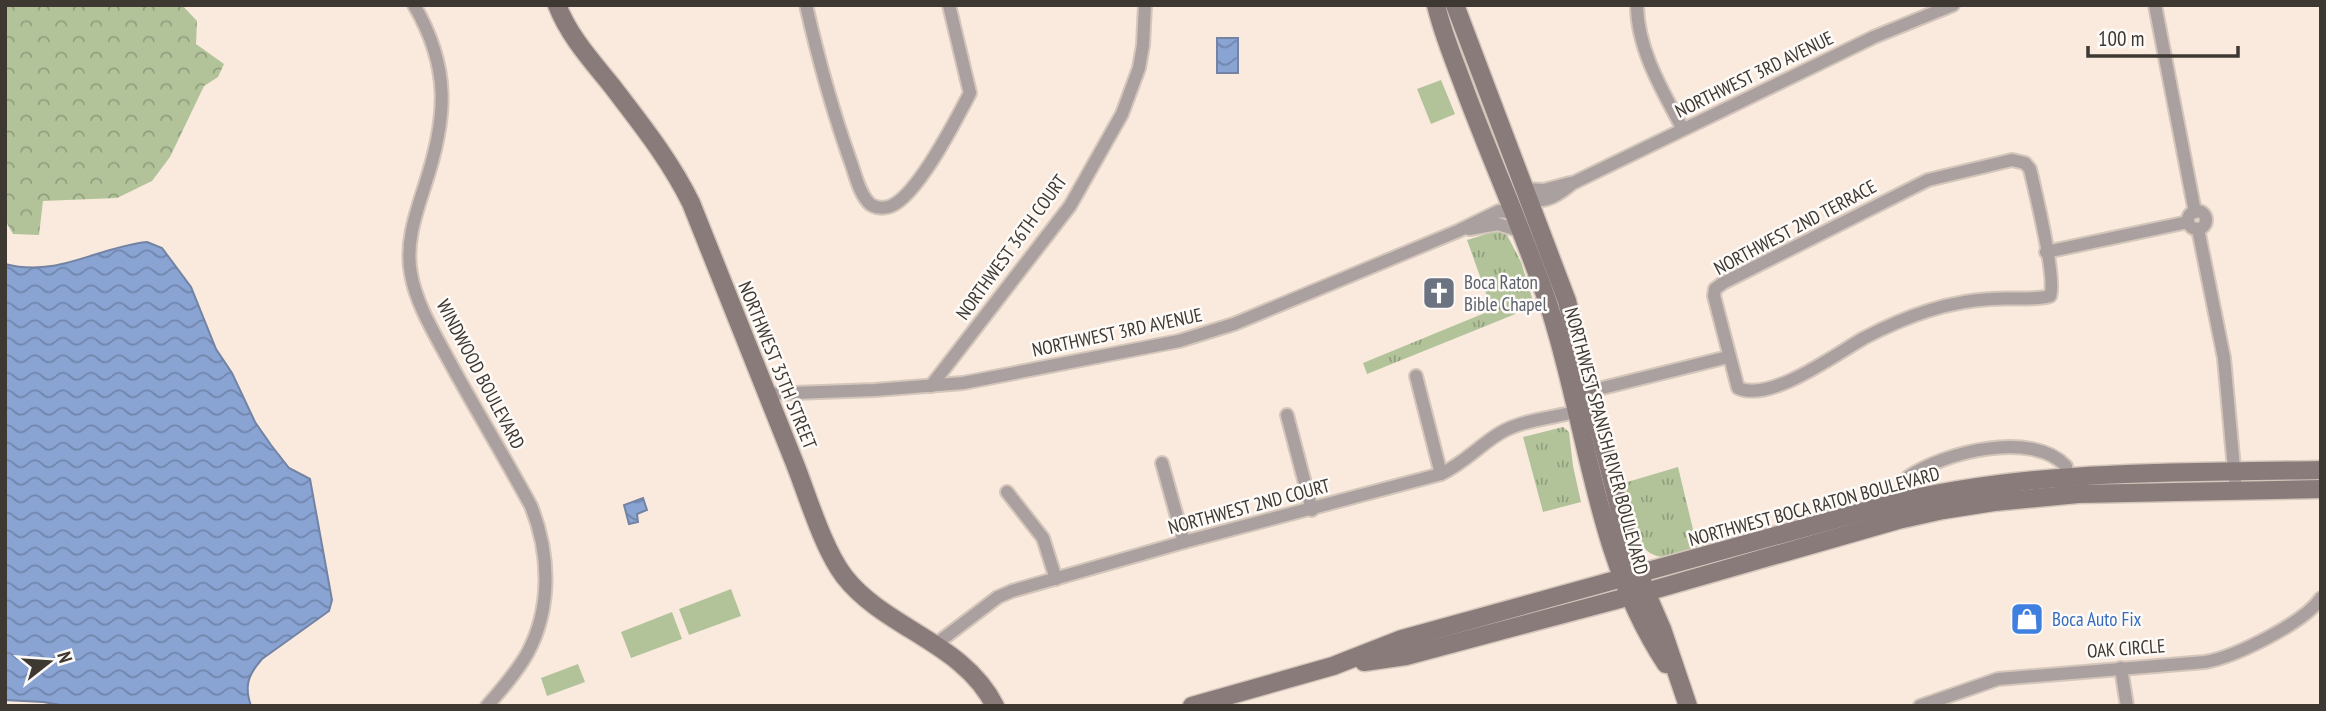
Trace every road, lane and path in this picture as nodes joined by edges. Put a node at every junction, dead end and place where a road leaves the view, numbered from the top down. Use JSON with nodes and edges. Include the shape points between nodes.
{"nodes":[{"id":1,"x":414,"y":5,"type":"edge"},
{"id":2,"x":556,"y":5,"type":"edge"},
{"id":3,"x":806,"y":5,"type":"edge"},
{"id":4,"x":949,"y":5,"type":"edge"},
{"id":5,"x":1145,"y":5,"type":"edge"},
{"id":6,"x":1437,"y":5,"type":"edge"},
{"id":7,"x":1455,"y":5,"type":"edge"},
{"id":8,"x":1637,"y":5,"type":"edge"},
{"id":9,"x":1953,"y":5,"type":"edge"},
{"id":10,"x":2155,"y":5,"type":"edge"},
{"id":11,"x":1486,"y":89,"type":"junction"},
{"id":12,"x":1472,"y":109,"type":"junction"},
{"id":13,"x":1683,"y":130,"type":"junction"},
{"id":14,"x":1527,"y":194,"type":"junction"},
{"id":15,"x":1513,"y":213,"type":"junction"},
{"id":16,"x":2194,"y":221,"type":"junction"},
{"id":17,"x":1458,"y":231,"type":"junction"},
{"id":18,"x":1520,"y":231,"type":"junction"},
{"id":19,"x":2046,"y":252,"type":"junction"},
{"id":20,"x":1568,"y":305,"type":"junction"},
{"id":21,"x":1728,"y":357,"type":"junction"},
{"id":22,"x":1416,"y":376,"type":"dead end"},
{"id":23,"x":931,"y":386,"type":"junction"},
{"id":24,"x":1590,"y":391,"type":"junction"},
{"id":25,"x":766,"y":394,"type":"junction"},
{"id":26,"x":1575,"y":412,"type":"junction"},
{"id":27,"x":1287,"y":415,"type":"dead end"},
{"id":28,"x":1163,"y":463,"type":"dead end"},
{"id":29,"x":2321,"y":470,"type":"edge"},
{"id":30,"x":2234,"y":472,"type":"junction"},
{"id":31,"x":1441,"y":474,"type":"junction"},
{"id":32,"x":2067,"y":476,"type":"junction"},
{"id":33,"x":2321,"y":489,"type":"edge"},
{"id":34,"x":2236,"y":491,"type":"junction"},
{"id":35,"x":1007,"y":492,"type":"dead end"},
{"id":36,"x":2053,"y":496,"type":"junction"},
{"id":37,"x":1905,"y":500,"type":"junction"},
{"id":38,"x":1312,"y":510,"type":"junction"},
{"id":39,"x":1922,"y":515,"type":"junction"},
{"id":40,"x":1184,"y":542,"type":"junction"},
{"id":41,"x":1056,"y":579,"type":"junction"},
{"id":42,"x":1621,"y":579,"type":"junction"},
{"id":43,"x":1638,"y":588,"type":"junction"},
{"id":44,"x":2321,"y":598,"type":"edge"},
{"id":45,"x":936,"y":644,"type":"junction"},
{"id":46,"x":1333,"y":666,"type":"junction"},
{"id":47,"x":2121,"y":668,"type":"junction"},
{"id":48,"x":487,"y":706,"type":"edge"},
{"id":49,"x":995,"y":706,"type":"edge"},
{"id":50,"x":1192,"y":706,"type":"edge"},
{"id":51,"x":1688,"y":706,"type":"edge"},
{"id":52,"x":1920,"y":706,"type":"edge"},
{"id":53,"x":2127,"y":706,"type":"edge"}],
"edges":[{"from":1,"to":48,"type":"street","name":"WINDWOOD BOULEVARD","via":[[437,61],[442,112],[435,153],[412,227],[410,272],[437,338],[531,506],[546,562],[544,601],[528,652]]},
{"from":2,"to":25,"type":"street","name":"NORTHWEST 35TH STREET","via":[[568,31],[677,175]]},
{"from":3,"to":4,"type":"street","via":[[830,101],[865,197],[879,208],[902,199],[936,157],[970,93]]},
{"from":5,"to":23,"type":"street","name":"NORTHWEST 36TH COURT","via":[[1139,68],[1122,114],[1070,206]]},
{"from":6,"to":11,"type":"street"},
{"from":6,"to":12,"type":"street","name":"NORTHWEST SPANISH RIVER BOULEVARD"},
{"from":7,"to":11,"type":"street","name":"NORTHWEST SPANISH RIVER BOULEVARD"},
{"from":8,"to":13,"type":"street","via":[[1643,42]]},
{"from":9,"to":13,"type":"street","name":"NORTHWEST 3RD AVENUE","via":[[1874,37]]},
{"from":10,"to":16,"type":"street"},
{"from":11,"to":14,"type":"street","name":"NORTHWEST SPANISH RIVER BOULEVARD"},
{"from":12,"to":14,"type":"street","via":[[1490,132],[1514,188]]},
{"from":12,"to":15,"type":"street","name":"NORTHWEST SPANISH RIVER BOULEVARD"},
{"from":13,"to":14,"type":"street","name":"NORTHWEST 3RD AVENUE","via":[[1545,200]]},
{"from":14,"to":20,"type":"street","name":"NORTHWEST SPANISH RIVER BOULEVARD"},
{"from":15,"to":17,"type":"street","name":"NORTHWEST 3RD AVENUE","via":[[1499,211]]},
{"from":15,"to":18,"type":"street","name":"NORTHWEST SPANISH RIVER BOULEVARD"},
{"from":15,"to":20,"type":"street","via":[[1528,224],[1551,279]]},
{"from":16,"to":19,"type":"street"},
{"from":16,"to":30,"type":"street","via":[[2224,358]]},
{"from":17,"to":18,"type":"street","name":"NORTHWEST 3RD AVENUE","via":[[1498,224]]},
{"from":17,"to":23,"type":"street","name":"NORTHWEST 3RD AVENUE","via":[[1201,335]]},
{"from":18,"to":26,"type":"street","name":"NORTHWEST SPANISH RIVER BOULEVARD","via":[[1552,316]]},
{"from":19,"to":21,"type":"street","name":"NORTHWEST 2ND TERRACE","via":[[2050,296],[1965,301],[1906,317],[1808,371],[1760,390],[1738,388]]},
{"from":19,"to":21,"type":"street","name":"NORTHWEST 2ND TERRACE","via":[[2025,163],[2012,160],[1928,180],[1716,289]]},
{"from":20,"to":24,"type":"street","name":"NORTHWEST SPANISH RIVER BOULEVARD"},
{"from":21,"to":24,"type":"street"},
{"from":22,"to":31,"type":"street"},
{"from":23,"to":25,"type":"street","name":"NORTHWEST 3RD AVENUE"},
{"from":24,"to":43,"type":"street","name":"NORTHWEST SPANISH RIVER BOULEVARD"},
{"from":25,"to":45,"type":"street","name":"NORTHWEST 35TH STREET","via":[[839,568],[866,599]]},
{"from":26,"to":31,"type":"street","name":"NORTHWEST 2ND COURT","via":[[1500,433]]},
{"from":26,"to":42,"type":"street","name":"NORTHWEST SPANISH RIVER BOULEVARD"},
{"from":27,"to":38,"type":"street"},
{"from":28,"to":40,"type":"street"},
{"from":29,"to":30,"type":"street","name":"NORTHWEST BOCA RATON BOULEVARD"},
{"from":30,"to":32,"type":"street","name":"NORTHWEST BOCA RATON BOULEVARD"},
{"from":30,"to":34,"type":"street"},
{"from":31,"to":38,"type":"street","name":"NORTHWEST 2ND COURT"},
{"from":32,"to":36,"type":"street"},
{"from":32,"to":37,"type":"street","name":"NORTHWEST BOCA RATON BOULEVARD","via":[[1985,484]]},
{"from":32,"to":37,"type":"street","via":[[2066,466],[2051,454],[1974,450],[1949,456],[1908,477]]},
{"from":33,"to":34,"type":"street","name":"NORTHWEST BOCA RATON BOULEVARD"},
{"from":34,"to":36,"type":"street","name":"NORTHWEST BOCA RATON BOULEVARD"},
{"from":35,"to":41,"type":"street","via":[[1043,538]]},
{"from":36,"to":39,"type":"street","name":"NORTHWEST BOCA RATON BOULEVARD","via":[[1987,502]]},
{"from":37,"to":39,"type":"street"},
{"from":37,"to":43,"type":"street","name":"NORTHWEST BOCA RATON BOULEVARD"},
{"from":38,"to":40,"type":"street","name":"NORTHWEST 2ND COURT"},
{"from":39,"to":43,"type":"street","name":"NORTHWEST BOCA RATON BOULEVARD"},
{"from":40,"to":41,"type":"street","name":"NORTHWEST 2ND COURT"},
{"from":41,"to":45,"type":"street","name":"NORTHWEST 2ND COURT","via":[[998,597]]},
{"from":42,"to":43,"type":"street","name":"NORTHWEST BOCA RATON BOULEVARD"},
{"from":42,"to":46,"type":"street","name":"NORTHWEST BOCA RATON BOULEVARD","via":[[1402,639]]},
{"from":43,"to":46,"type":"street","name":"NORTHWEST BOCA RATON BOULEVARD","via":[[1406,656]]},
{"from":43,"to":51,"type":"street","name":"NORTHWEST SPANISH RIVER BOULEVARD","via":[[1662,629]]},
{"from":44,"to":47,"type":"street","name":"OAK CIRCLE","via":[[2311,610],[2235,655],[2205,662]]},
{"from":45,"to":49,"type":"street","name":"NORTHWEST 35TH STREET","via":[[971,671]]},
{"from":46,"to":50,"type":"street","name":"NORTHWEST BOCA RATON BOULEVARD"},
{"from":47,"to":52,"type":"street","name":"OAK CIRCLE","via":[[1997,679]]},
{"from":47,"to":53,"type":"street"}]}
